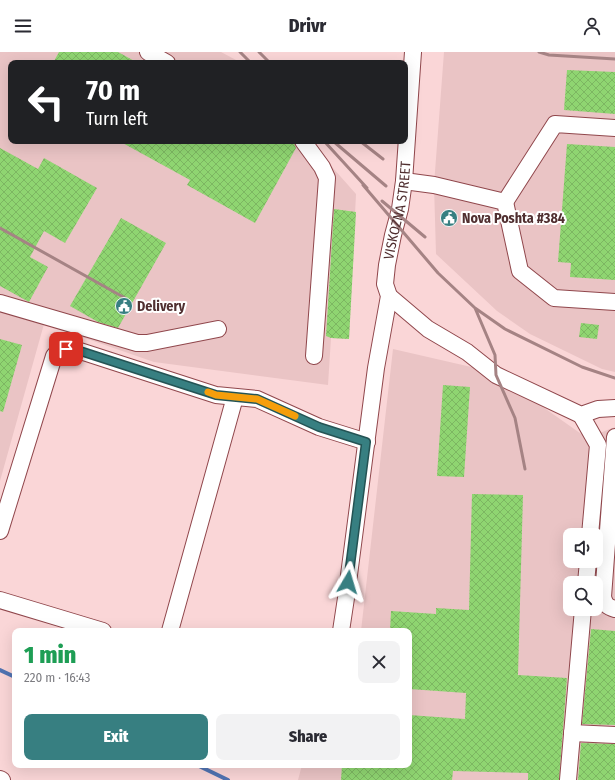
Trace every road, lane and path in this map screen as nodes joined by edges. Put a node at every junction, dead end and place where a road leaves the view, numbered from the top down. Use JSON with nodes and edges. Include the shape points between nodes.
{"nodes":[{"id":1,"x":148,"y":52,"type":"edge"},
{"id":2,"x":413,"y":52,"type":"edge"},
{"id":3,"x":162,"y":60,"type":"edge"},
{"id":4,"x":408,"y":124,"type":"edge"},
{"id":5,"x":615,"y":128,"type":"edge"},
{"id":6,"x":305,"y":144,"type":"edge"},
{"id":7,"x":407,"y":144,"type":"edge"},
{"id":8,"x":404,"y":181,"type":"junction"},
{"id":9,"x":505,"y":202,"type":"junction"},
{"id":10,"x":388,"y":296,"type":"junction"},
{"id":11,"x":615,"y":302,"type":"edge"},
{"id":12,"x":0,"y":303,"type":"edge"},
{"id":13,"x":218,"y":329,"type":"dead end"},
{"id":14,"x":314,"y":356,"type":"dead end"},
{"id":15,"x":234,"y":397,"type":"junction"},
{"id":16,"x":615,"y":408,"type":"edge"},
{"id":17,"x":581,"y":415,"type":"junction"},
{"id":18,"x":615,"y":437,"type":"edge"},
{"id":19,"x":366,"y":442,"type":"junction"},
{"id":20,"x":591,"y":528,"type":"edge"},
{"id":21,"x":0,"y":531,"type":"edge"},
{"id":22,"x":611,"y":555,"type":"edge"},
{"id":23,"x":0,"y":600,"type":"edge"},
{"id":24,"x":615,"y":609,"type":"edge"},
{"id":25,"x":582,"y":616,"type":"edge"},
{"id":26,"x":93,"y":628,"type":"edge"},
{"id":27,"x":171,"y":628,"type":"edge"},
{"id":28,"x":341,"y":628,"type":"edge"},
{"id":29,"x":572,"y":734,"type":"junction"},
{"id":30,"x":615,"y":735,"type":"edge"},
{"id":31,"x":568,"y":780,"type":"edge"}],
"edges":[{"from":1,"to":3,"type":"street"},
{"from":2,"to":4,"type":"street","name":"VISKOZNA STREET"},
{"from":5,"to":9,"type":"street","via":[[555,124]]},
{"from":6,"to":14,"type":"street","via":[[327,178]]},
{"from":7,"to":8,"type":"street","name":"VISKOZNA STREET"},
{"from":8,"to":9,"type":"street","via":[[434,185]]},
{"from":8,"to":10,"type":"street","name":"VISKOZNA STREET","via":[[387,265],[385,284]]},
{"from":9,"to":11,"type":"street","via":[[520,271],[554,298]]},
{"from":10,"to":17,"type":"street","via":[[428,330],[467,352],[496,375]]},
{"from":10,"to":19,"type":"street","name":"VISKOZNA STREET"},
{"from":12,"to":13,"type":"street","via":[[137,343]]},
{"from":15,"to":19,"type":"street","via":[[257,399],[319,427]]},
{"from":15,"to":21,"type":"street","via":[[216,395],[74,349],[59,350],[54,356]]},
{"from":15,"to":27,"type":"street"},
{"from":16,"to":17,"type":"street","via":[[598,409]]},
{"from":17,"to":20,"type":"street","via":[[598,445]]},
{"from":18,"to":22,"type":"street"},
{"from":19,"to":28,"type":"street","name":"VISKOZNA STREET"},
{"from":22,"to":24,"type":"street","via":[[603,597],[605,604]]},
{"from":23,"to":26,"type":"street"},
{"from":25,"to":29,"type":"street"},
{"from":29,"to":30,"type":"street"},
{"from":29,"to":31,"type":"street"}]}
